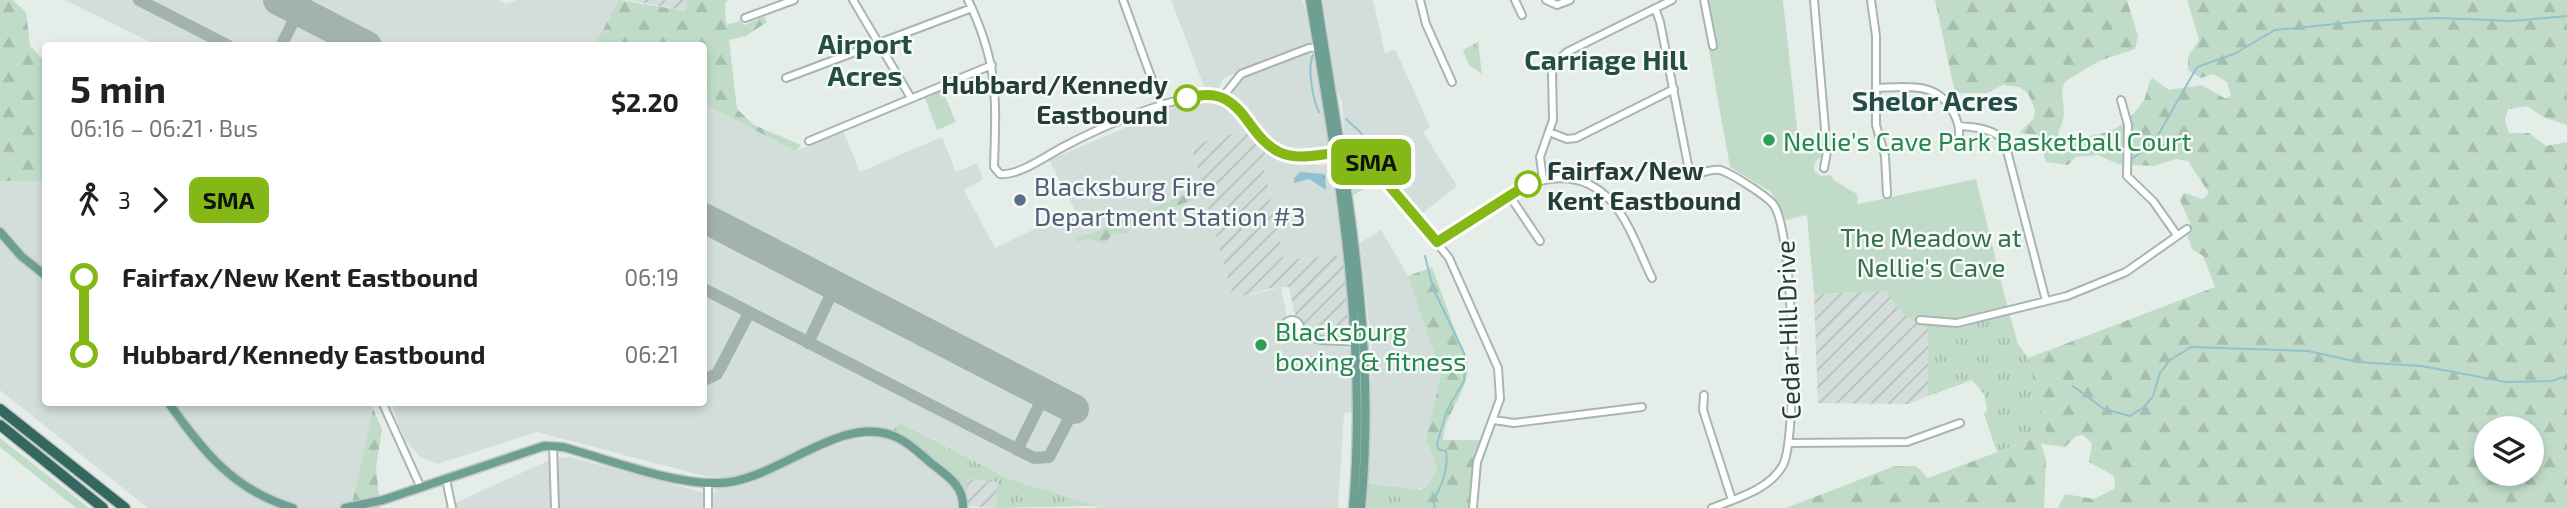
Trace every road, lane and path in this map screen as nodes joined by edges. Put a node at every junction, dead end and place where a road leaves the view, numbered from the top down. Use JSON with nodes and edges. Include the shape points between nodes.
{"nodes":[{"id":1,"x":794,"y":0,"type":"edge"},
{"id":2,"x":853,"y":0,"type":"edge"},
{"id":3,"x":968,"y":0,"type":"edge"},
{"id":4,"x":1123,"y":0,"type":"edge"},
{"id":5,"x":1315,"y":0,"type":"edge"},
{"id":6,"x":1420,"y":0,"type":"edge"},
{"id":7,"x":1515,"y":0,"type":"edge"},
{"id":8,"x":1546,"y":0,"type":"edge"},
{"id":9,"x":1570,"y":0,"type":"edge"},
{"id":10,"x":1672,"y":0,"type":"edge"},
{"id":11,"x":1704,"y":0,"type":"edge"},
{"id":12,"x":1814,"y":0,"type":"edge"},
{"id":13,"x":1871,"y":0,"type":"edge"},
{"id":14,"x":972,"y":8,"type":"junction"},
{"id":15,"x":1655,"y":8,"type":"junction"},
{"id":16,"x":1522,"y":15,"type":"dead end"},
{"id":17,"x":745,"y":19,"type":"dead end"},
{"id":18,"x":879,"y":43,"type":"junction"},
{"id":19,"x":1713,"y":46,"type":"dead end"},
{"id":20,"x":1321,"y":47,"type":"junction"},
{"id":21,"x":992,"y":65,"type":"junction"},
{"id":22,"x":786,"y":78,"type":"dead end"},
{"id":23,"x":1451,"y":82,"type":"dead end"},
{"id":24,"x":1877,"y":88,"type":"junction"},
{"id":25,"x":1674,"y":89,"type":"junction"},
{"id":26,"x":911,"y":98,"type":"junction"},
{"id":27,"x":1221,"y":99,"type":"junction"},
{"id":28,"x":2121,"y":100,"type":"dead end"},
{"id":29,"x":1162,"y":107,"type":"junction"},
{"id":30,"x":1959,"y":126,"type":"junction"},
{"id":31,"x":1549,"y":132,"type":"junction"},
{"id":32,"x":809,"y":141,"type":"dead end"},
{"id":33,"x":1958,"y":142,"type":"dead end"},
{"id":34,"x":1338,"y":154,"type":"junction"},
{"id":35,"x":1824,"y":168,"type":"dead end"},
{"id":36,"x":1543,"y":179,"type":"junction"},
{"id":37,"x":1887,"y":194,"type":"dead end"},
{"id":38,"x":1509,"y":195,"type":"junction"},
{"id":39,"x":2187,"y":229,"type":"dead end"},
{"id":40,"x":0,"y":232,"type":"edge"},
{"id":41,"x":2177,"y":235,"type":"junction"},
{"id":42,"x":1539,"y":241,"type":"dead end"},
{"id":43,"x":1437,"y":242,"type":"junction"},
{"id":44,"x":42,"y":273,"type":"edge"},
{"id":45,"x":1652,"y":278,"type":"dead end"},
{"id":46,"x":2046,"y":300,"type":"junction"},
{"id":47,"x":1920,"y":320,"type":"dead end"},
{"id":48,"x":1298,"y":333,"type":"dead end"},
{"id":49,"x":1361,"y":342,"type":"junction"},
{"id":50,"x":1704,"y":395,"type":"dead end"},
{"id":51,"x":171,"y":406,"type":"edge"},
{"id":52,"x":384,"y":406,"type":"edge"},
{"id":53,"x":1642,"y":407,"type":"dead end"},
{"id":54,"x":0,"y":409,"type":"edge"},
{"id":55,"x":1494,"y":420,"type":"junction"},
{"id":56,"x":1960,"y":422,"type":"dead end"},
{"id":57,"x":0,"y":425,"type":"edge"},
{"id":58,"x":1790,"y":443,"type":"junction"},
{"id":59,"x":553,"y":446,"type":"junction"},
{"id":60,"x":446,"y":479,"type":"junction"},
{"id":61,"x":708,"y":483,"type":"junction"},
{"id":62,"x":421,"y":488,"type":"junction"},
{"id":63,"x":1732,"y":500,"type":"junction"},
{"id":64,"x":103,"y":508,"type":"edge"},
{"id":65,"x":125,"y":508,"type":"edge"},
{"id":66,"x":293,"y":508,"type":"edge"},
{"id":67,"x":345,"y":508,"type":"edge"},
{"id":68,"x":452,"y":508,"type":"edge"},
{"id":69,"x":555,"y":508,"type":"edge"},
{"id":70,"x":708,"y":508,"type":"edge"},
{"id":71,"x":962,"y":508,"type":"edge"},
{"id":72,"x":1353,"y":508,"type":"edge"},
{"id":73,"x":1361,"y":508,"type":"edge"},
{"id":74,"x":1473,"y":508,"type":"edge"},
{"id":75,"x":1712,"y":508,"type":"edge"}],
"edges":[{"from":1,"to":17,"type":"street"},
{"from":2,"to":18,"type":"street"},
{"from":3,"to":14,"type":"street"},
{"from":4,"to":29,"type":"street"},
{"from":5,"to":20,"type":"main road"},
{"from":6,"to":23,"type":"street"},
{"from":7,"to":16,"type":"street"},
{"from":8,"to":9,"type":"street","via":[[1557,5]]},
{"from":10,"to":15,"type":"street"},
{"from":11,"to":19,"type":"street"},
{"from":12,"to":35,"type":"street","via":[[1828,152]]},
{"from":13,"to":24,"type":"street"},
{"from":14,"to":18,"type":"street"},
{"from":14,"to":21,"type":"street"},
{"from":15,"to":25,"type":"street"},
{"from":15,"to":31,"type":"street","via":[[1567,51],[1558,60],[1552,73]]},
{"from":18,"to":22,"type":"street"},
{"from":18,"to":26,"type":"street"},
{"from":20,"to":27,"type":"street","via":[[1241,75]]},
{"from":20,"to":34,"type":"main road"},
{"from":21,"to":26,"type":"street"},
{"from":21,"to":29,"type":"street","via":[[997,102],[994,167],[1000,174]]},
{"from":24,"to":30,"type":"street","via":[[1932,90],[1948,102]]},
{"from":24,"to":37,"type":"street","via":[[1876,125],[1885,156]]},
{"from":25,"to":31,"type":"street","via":[[1576,138]]},
{"from":25,"to":58,"type":"street","name":"Cedar Hill Drive","via":[[1692,172],[1727,173],[1766,196],[1782,220],[1790,276]]},
{"from":26,"to":32,"type":"street"},
{"from":27,"to":29,"type":"street","via":[[1197,96]]},
{"from":27,"to":34,"type":"street","via":[[1242,111],[1261,138],[1280,152],[1300,158]]},
{"from":28,"to":41,"type":"street","via":[[2128,125],[2127,176],[2153,201]]},
{"from":30,"to":33,"type":"street"},
{"from":30,"to":46,"type":"street","via":[[1991,131],[2005,143]]},
{"from":31,"to":36,"type":"street","via":[[1540,158]]},
{"from":34,"to":43,"type":"street","via":[[1368,159]]},
{"from":34,"to":49,"type":"main road"},
{"from":36,"to":38,"type":"street"},
{"from":36,"to":45,"type":"street","via":[[1579,181],[1610,200]]},
{"from":38,"to":42,"type":"street"},
{"from":38,"to":43,"type":"street"},
{"from":39,"to":41,"type":"street"},
{"from":40,"to":44,"type":"main road"},
{"from":41,"to":46,"type":"street","via":[[2105,282]]},
{"from":43,"to":55,"type":"street","via":[[1459,275],[1498,368],[1501,393]]},
{"from":46,"to":47,"type":"street","via":[[1956,323]]},
{"from":48,"to":49,"type":"street","via":[[1320,340]]},
{"from":49,"to":72,"type":"main road"},
{"from":49,"to":73,"type":"main road","via":[[1366,429]]},
{"from":50,"to":63,"type":"street","via":[[1703,410]]},
{"from":51,"to":66,"type":"main road","via":[[220,469],[246,488]]},
{"from":52,"to":62,"type":"street"},
{"from":53,"to":55,"type":"street","via":[[1514,423]]},
{"from":54,"to":65,"type":"highway"},
{"from":55,"to":74,"type":"street","via":[[1478,462]]},
{"from":56,"to":58,"type":"street","via":[[1907,442]]},
{"from":57,"to":64,"type":"highway"},
{"from":58,"to":63,"type":"street","name":"Cedar Hill Drive","via":[[1784,463],[1772,479]]},
{"from":59,"to":60,"type":"main road","via":[[533,448]]},
{"from":59,"to":61,"type":"main road"},
{"from":59,"to":69,"type":"street"},
{"from":60,"to":62,"type":"main road"},
{"from":60,"to":68,"type":"street"},
{"from":61,"to":70,"type":"street"},
{"from":61,"to":71,"type":"main road","via":[[755,476],[846,436],[883,433],[901,440],[952,479],[961,493]]},
{"from":62,"to":67,"type":"main road"},
{"from":63,"to":75,"type":"street","name":"Cedar Hill Drive"}]}
